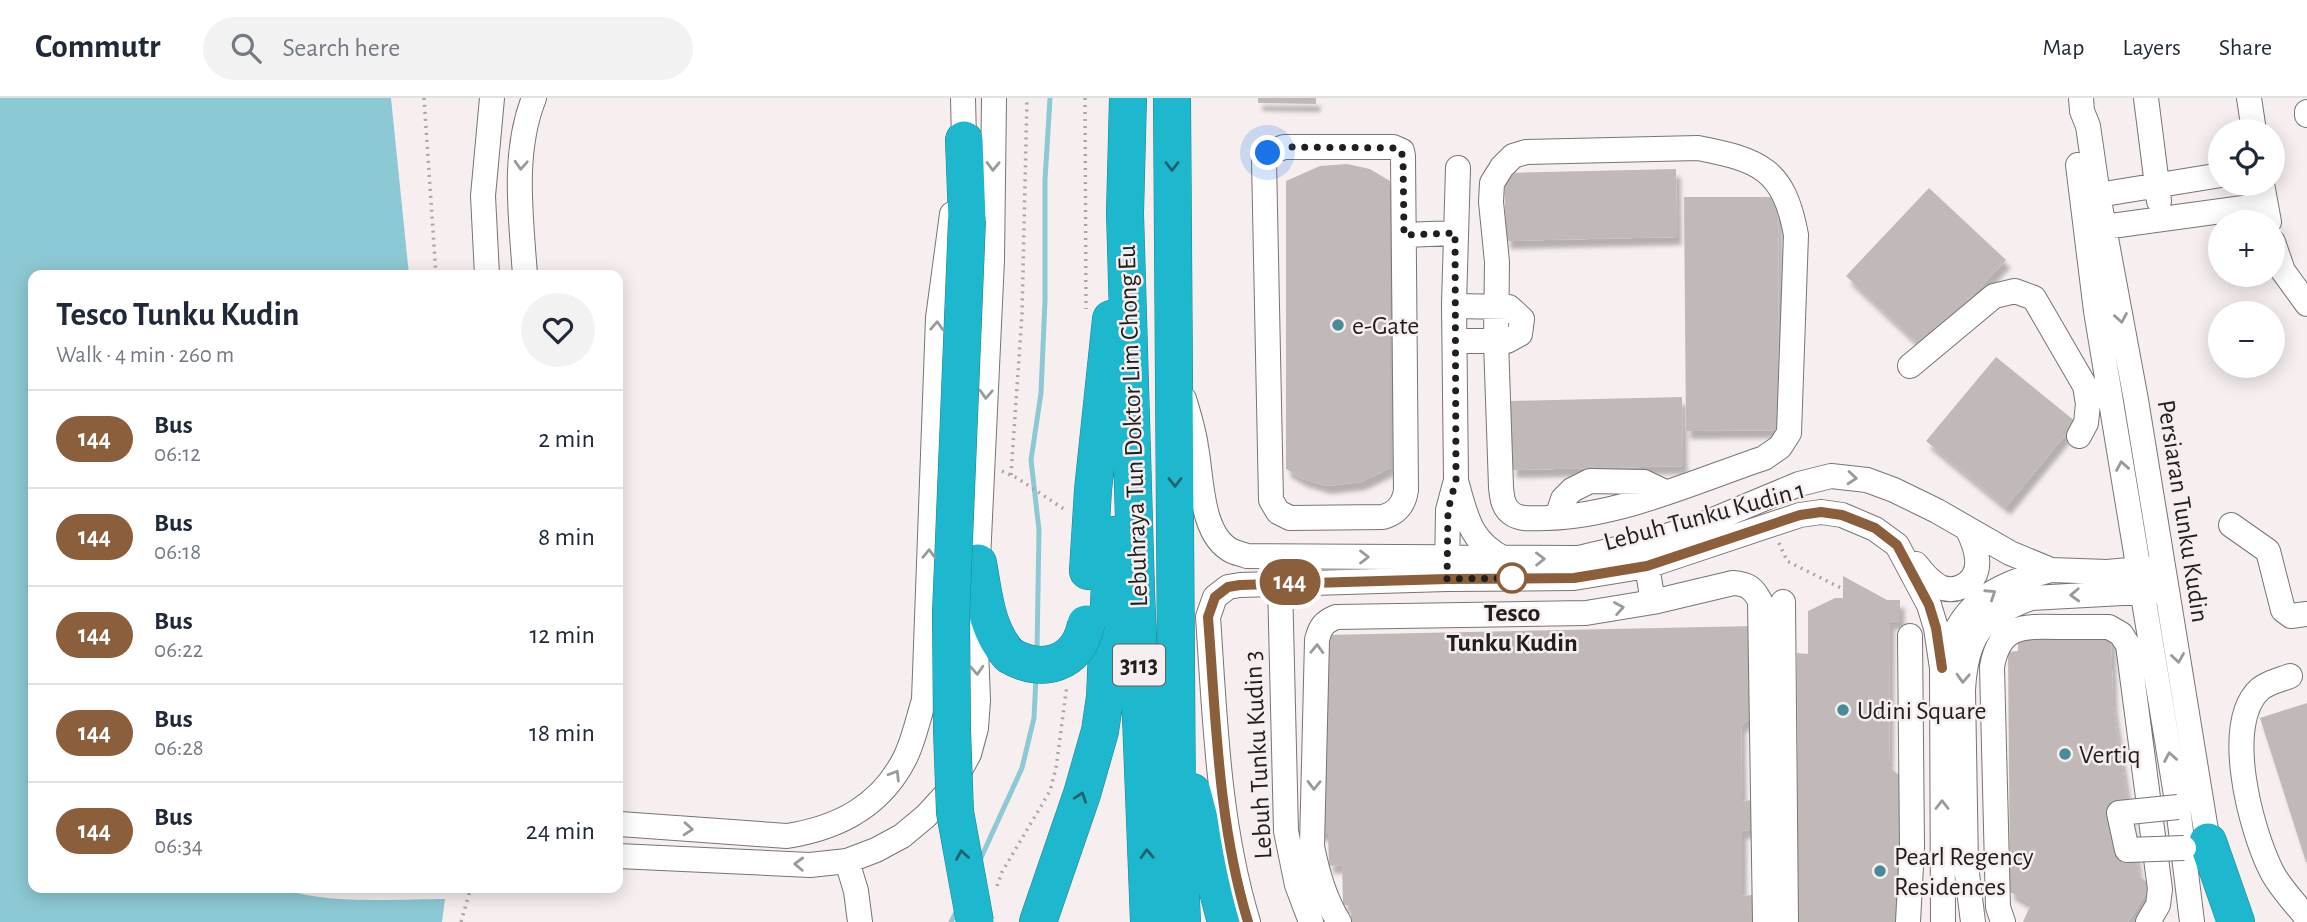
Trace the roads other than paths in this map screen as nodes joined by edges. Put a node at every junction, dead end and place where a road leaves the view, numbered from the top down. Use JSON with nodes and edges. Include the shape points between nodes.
{"nodes":[{"id":1,"x":492,"y":98,"type":"edge"},
{"id":2,"x":534,"y":98,"type":"edge"},
{"id":3,"x":963,"y":98,"type":"edge"},
{"id":4,"x":994,"y":98,"type":"edge"},
{"id":5,"x":1128,"y":98,"type":"edge"},
{"id":6,"x":1172,"y":98,"type":"edge"},
{"id":7,"x":2146,"y":98,"type":"edge"},
{"id":8,"x":2249,"y":98,"type":"edge"},
{"id":9,"x":2081,"y":104,"type":"edge"},
{"id":10,"x":2252,"y":119,"type":"edge"},
{"id":11,"x":964,"y":140,"type":"junction"},
{"id":12,"x":2092,"y":161,"type":"junction"},
{"id":13,"x":1458,"y":168,"type":"dead end"},
{"id":14,"x":2208,"y":177,"type":"edge"},
{"id":15,"x":2156,"y":186,"type":"junction"},
{"id":16,"x":2130,"y":190,"type":"junction"},
{"id":17,"x":2265,"y":204,"type":"edge"},
{"id":18,"x":1125,"y":213,"type":"junction"},
{"id":19,"x":2092,"y":213,"type":"junction"},
{"id":20,"x":2156,"y":220,"type":"junction"},
{"id":21,"x":1455,"y":233,"type":"junction"},
{"id":22,"x":1404,"y":235,"type":"junction"},
{"id":23,"x":2112,"y":265,"type":"junction"},
{"id":24,"x":488,"y":270,"type":"edge"},
{"id":25,"x":525,"y":270,"type":"edge"},
{"id":26,"x":1115,"y":273,"type":"junction"},
{"id":27,"x":2285,"y":274,"type":"edge"},
{"id":28,"x":2307,"y":304,"type":"edge"},
{"id":29,"x":1454,"y":306,"type":"junction"},
{"id":30,"x":1497,"y":306,"type":"junction"},
{"id":31,"x":1455,"y":341,"type":"junction"},
{"id":32,"x":1496,"y":341,"type":"junction"},
{"id":33,"x":1175,"y":365,"type":"junction"},
{"id":34,"x":1910,"y":366,"type":"dead end"},
{"id":35,"x":2109,"y":391,"type":"junction"},
{"id":36,"x":2079,"y":436,"type":"dead end"},
{"id":37,"x":1456,"y":480,"type":"junction"},
{"id":38,"x":2231,"y":525,"type":"dead end"},
{"id":39,"x":2133,"y":527,"type":"junction"},
{"id":40,"x":1968,"y":530,"type":"junction"},
{"id":41,"x":1897,"y":545,"type":"junction"},
{"id":42,"x":1505,"y":559,"type":"junction"},
{"id":43,"x":978,"y":563,"type":"junction"},
{"id":44,"x":1647,"y":566,"type":"junction"},
{"id":45,"x":1447,"y":568,"type":"junction"},
{"id":46,"x":2051,"y":570,"type":"junction"},
{"id":47,"x":2090,"y":572,"type":"junction"},
{"id":48,"x":2153,"y":580,"type":"junction"},
{"id":49,"x":1280,"y":583,"type":"junction"},
{"id":50,"x":1653,"y":602,"type":"junction"},
{"id":51,"x":1783,"y":602,"type":"dead end"},
{"id":52,"x":2307,"y":614,"type":"edge"},
{"id":53,"x":1910,"y":636,"type":"dead end"},
{"id":54,"x":2290,"y":676,"type":"dead end"},
{"id":55,"x":1942,"y":679,"type":"junction"},
{"id":56,"x":1911,"y":690,"type":"junction"},
{"id":57,"x":924,"y":700,"type":"junction"},
{"id":58,"x":978,"y":700,"type":"junction"},
{"id":59,"x":1176,"y":730,"type":"junction"},
{"id":60,"x":2127,"y":750,"type":"dead end"},
{"id":61,"x":2178,"y":807,"type":"junction"},
{"id":62,"x":2134,"y":810,"type":"junction"},
{"id":63,"x":623,"y":821,"type":"edge"},
{"id":64,"x":2196,"y":845,"type":"junction"},
{"id":65,"x":1909,"y":847,"type":"junction"},
{"id":66,"x":1942,"y":847,"type":"junction"},
{"id":67,"x":623,"y":854,"type":"edge"},
{"id":68,"x":847,"y":861,"type":"junction"},
{"id":69,"x":1999,"y":906,"type":"edge"},
{"id":70,"x":1971,"y":907,"type":"edge"},
{"id":71,"x":2307,"y":918,"type":"edge"},
{"id":72,"x":860,"y":922,"type":"edge"},
{"id":73,"x":975,"y":922,"type":"edge"},
{"id":74,"x":1038,"y":922,"type":"edge"},
{"id":75,"x":1149,"y":922,"type":"edge"},
{"id":76,"x":1182,"y":922,"type":"edge"},
{"id":77,"x":1226,"y":922,"type":"edge"},
{"id":78,"x":1248,"y":922,"type":"edge"},
{"id":79,"x":1311,"y":922,"type":"edge"},
{"id":80,"x":1339,"y":922,"type":"edge"},
{"id":81,"x":1765,"y":922,"type":"edge"},
{"id":82,"x":1786,"y":922,"type":"edge"},
{"id":83,"x":1908,"y":922,"type":"edge"},
{"id":84,"x":1943,"y":922,"type":"edge"},
{"id":85,"x":2148,"y":922,"type":"edge"},
{"id":86,"x":2192,"y":922,"type":"edge"},
{"id":87,"x":2219,"y":922,"type":"edge"},
{"id":88,"x":2236,"y":922,"type":"edge"}],
"edges":[{"from":1,"to":24,"type":"street","via":[[483,196]]},
{"from":2,"to":25,"type":"street","one_way":true,"via":[[521,163]]},
{"from":3,"to":11,"type":"street"},
{"from":4,"to":43,"type":"street","one_way":true,"via":[[992,260]]},
{"from":5,"to":18,"type":"highway","name":"Lebuhraya Tun Doktor Lim Chong Eu","number":"3113"},
{"from":6,"to":33,"type":"highway","name":"Lebuhraya Tun Doktor Lim Chong Eu","number":"3113","one_way":true},
{"from":7,"to":15,"type":"street"},
{"from":8,"to":10,"type":"street"},
{"from":9,"to":12,"type":"street","name":"Persiaran Tunku Kudin"},
{"from":9,"to":19,"type":"street","name":"Persiaran Tunku Kudin","via":[[2078,127]]},
{"from":57,"to":11,"type":"street","one_way":true,"via":[[937,318]]},
{"from":73,"to":11,"type":"highway","one_way":true,"bridge":true,"via":[[955,812],[952,730],[951,613],[967,220]]},
{"from":12,"to":16,"type":"street"},
{"from":12,"to":19,"type":"street","name":"Persiaran Tunku Kudin"},
{"from":13,"to":21,"type":"street"},
{"from":14,"to":15,"type":"street"},
{"from":15,"to":16,"type":"street"},
{"from":15,"to":20,"type":"street"},
{"from":16,"to":19,"type":"street"},
{"from":17,"to":20,"type":"street"},
{"from":18,"to":26,"type":"highway"},
{"from":75,"to":18,"type":"highway","name":"Lebuhraya Tun Doktor Lim Chong Eu","number":"3113","one_way":true},
{"from":19,"to":20,"type":"street"},
{"from":19,"to":23,"type":"street","name":"Persiaran Tunku Kudin"},
{"from":19,"to":35,"type":"street","name":"Persiaran Tunku Kudin"},
{"from":20,"to":23,"type":"street","via":[[2124,239]]},
{"from":21,"to":22,"type":"street"},
{"from":21,"to":29,"type":"street"},
{"from":22,"to":22,"type":"street","via":[[1404,500],[1390,515],[1379,518],[1290,518],[1274,507],[1269,493],[1264,160],[1268,153],[1284,147],[1398,148],[1403,156]]},
{"from":23,"to":35,"type":"street","name":"Persiaran Tunku Kudin","one_way":true},
{"from":26,"to":43,"type":"highway","bridge":true,"via":[[1081,645],[1057,663],[1033,664],[1009,656],[989,620]]},
{"from":74,"to":26,"type":"highway","one_way":true,"via":[[1091,765],[1105,697]]},
{"from":27,"to":28,"type":"street"},
{"from":29,"to":30,"type":"street"},
{"from":29,"to":31,"type":"street"},
{"from":30,"to":32,"type":"street"},
{"from":30,"to":32,"type":"street","via":[[1492,183],[1513,156],[1698,148],[1752,163],[1776,181],[1791,208],[1796,235],[1789,433],[1780,447],[1764,458],[1607,512],[1513,515],[1502,500]]},
{"from":31,"to":32,"type":"street"},
{"from":31,"to":37,"type":"street"},
{"from":33,"to":45,"type":"street","name":"Lebuh Tunku Kudin 1","one_way":true,"via":[[1196,445],[1206,513],[1215,534],[1231,551],[1247,556]]},
{"from":33,"to":59,"type":"highway","name":"Lebuhraya Tun Doktor Lim Chong Eu","number":"3113","one_way":true},
{"from":34,"to":35,"type":"street","via":[[1994,296],[2015,291],[2034,298]]},
{"from":35,"to":36,"type":"street"},
{"from":39,"to":35,"type":"street","name":"Persiaran Tunku Kudin","one_way":true},
{"from":35,"to":48,"type":"street","name":"Persiaran Tunku Kudin"},
{"from":37,"to":42,"type":"street","via":[[1475,535],[1486,549]]},
{"from":37,"to":45,"type":"street","via":[[1448,510]]},
{"from":38,"to":52,"type":"street","via":[[2269,554],[2283,610],[2291,616]]},
{"from":39,"to":47,"type":"street","via":[[2119,549]]},
{"from":39,"to":48,"type":"street","name":"Persiaran Tunku Kudin"},
{"from":40,"to":41,"type":"street","via":[[1977,548],[1978,567],[1968,584],[1955,589],[1940,587]]},
{"from":42,"to":40,"type":"street","name":"Lebuh Tunku Kudin 1","one_way":true,"via":[[1579,558],[1616,551],[1831,476],[1867,480],[1894,490]]},
{"from":40,"to":46,"type":"street","name":"Lebuh Tunku Kudin 1"},
{"from":41,"to":44,"type":"street","name":"Lebuh Tunku Kudin 1","via":[[1875,528],[1821,512]]},
{"from":41,"to":55,"type":"street","name":"Lebuh Tunku Kudin 1","via":[[1929,605]]},
{"from":42,"to":45,"type":"street","name":"Lebuh Tunku Kudin 1"},
{"from":43,"to":58,"type":"street","one_way":true},
{"from":44,"to":45,"type":"street","name":"Lebuh Tunku Kudin 1","via":[[1574,578]]},
{"from":44,"to":50,"type":"street"},
{"from":45,"to":49,"type":"street","name":"Lebuh Tunku Kudin 1"},
{"from":46,"to":47,"type":"street","name":"Lebuh Tunku Kudin 1"},
{"from":55,"to":46,"type":"street","one_way":true,"via":[[1954,631],[1976,604],[2013,581]]},
{"from":47,"to":48,"type":"street","name":"Lebuh Tunku Kudin 1"},
{"from":61,"to":48,"type":"street","name":"Persiaran Tunku Kudin","one_way":true},
{"from":48,"to":64,"type":"street","name":"Persiaran Tunku Kudin","one_way":true},
{"from":48,"to":70,"type":"street","one_way":true,"via":[[2031,598],[2012,605],[1990,618],[1967,650],[1963,690]]},
{"from":49,"to":78,"type":"street","name":"Lebuh Tunku Kudin 1","via":[[1228,587],[1215,597],[1208,617],[1221,797]]},
{"from":49,"to":79,"type":"street","name":"Lebuh Tunku Kudin 3","via":[[1286,831],[1297,885]]},
{"from":50,"to":80,"type":"street","via":[[1586,613],[1336,617],[1326,621],[1319,629],[1312,846]]},
{"from":50,"to":81,"type":"street","via":[[1733,583],[1745,583],[1760,601]]},
{"from":51,"to":82,"type":"street"},
{"from":53,"to":56,"type":"street"},
{"from":54,"to":71,"type":"street","via":[[2259,690],[2246,709],[2243,761],[2248,807],[2271,872]]},
{"from":55,"to":56,"type":"street"},
{"from":66,"to":55,"type":"street","one_way":true},
{"from":56,"to":65,"type":"street"},
{"from":57,"to":58,"type":"street","via":[[949,716]]},
{"from":63,"to":57,"type":"street","one_way":true,"via":[[787,836],[834,825],[874,801],[892,781],[906,756]]},
{"from":58,"to":68,"type":"street","via":[[969,754],[948,792],[902,836]]},
{"from":59,"to":76,"type":"highway","name":"Lebuhraya Tun Doktor Lim Chong Eu","number":"3113"},
{"from":59,"to":77,"type":"highway"},
{"from":60,"to":62,"type":"street"},
{"from":61,"to":62,"type":"street","bridge":true},
{"from":61,"to":64,"type":"street","name":"Persiaran Tunku Kudin"},
{"from":62,"to":64,"type":"street","bridge":true,"via":[[2119,813],[2127,850]]},
{"from":64,"to":86,"type":"street","name":"Persiaran Tunku Kudin"},
{"from":64,"to":87,"type":"street","name":"Persiaran Tunku Kudin"},
{"from":64,"to":88,"type":"highway"},
{"from":65,"to":66,"type":"street"},
{"from":65,"to":83,"type":"street"},
{"from":66,"to":84,"type":"street"},
{"from":68,"to":67,"type":"street","one_way":true,"via":[[810,865]]},
{"from":68,"to":72,"type":"street"},
{"from":69,"to":70,"type":"street"},
{"from":69,"to":85,"type":"street","via":[[1994,654],[2011,632],[2025,626],[2109,627],[2128,645],[2136,705],[2160,889],[2158,905]]}]}
